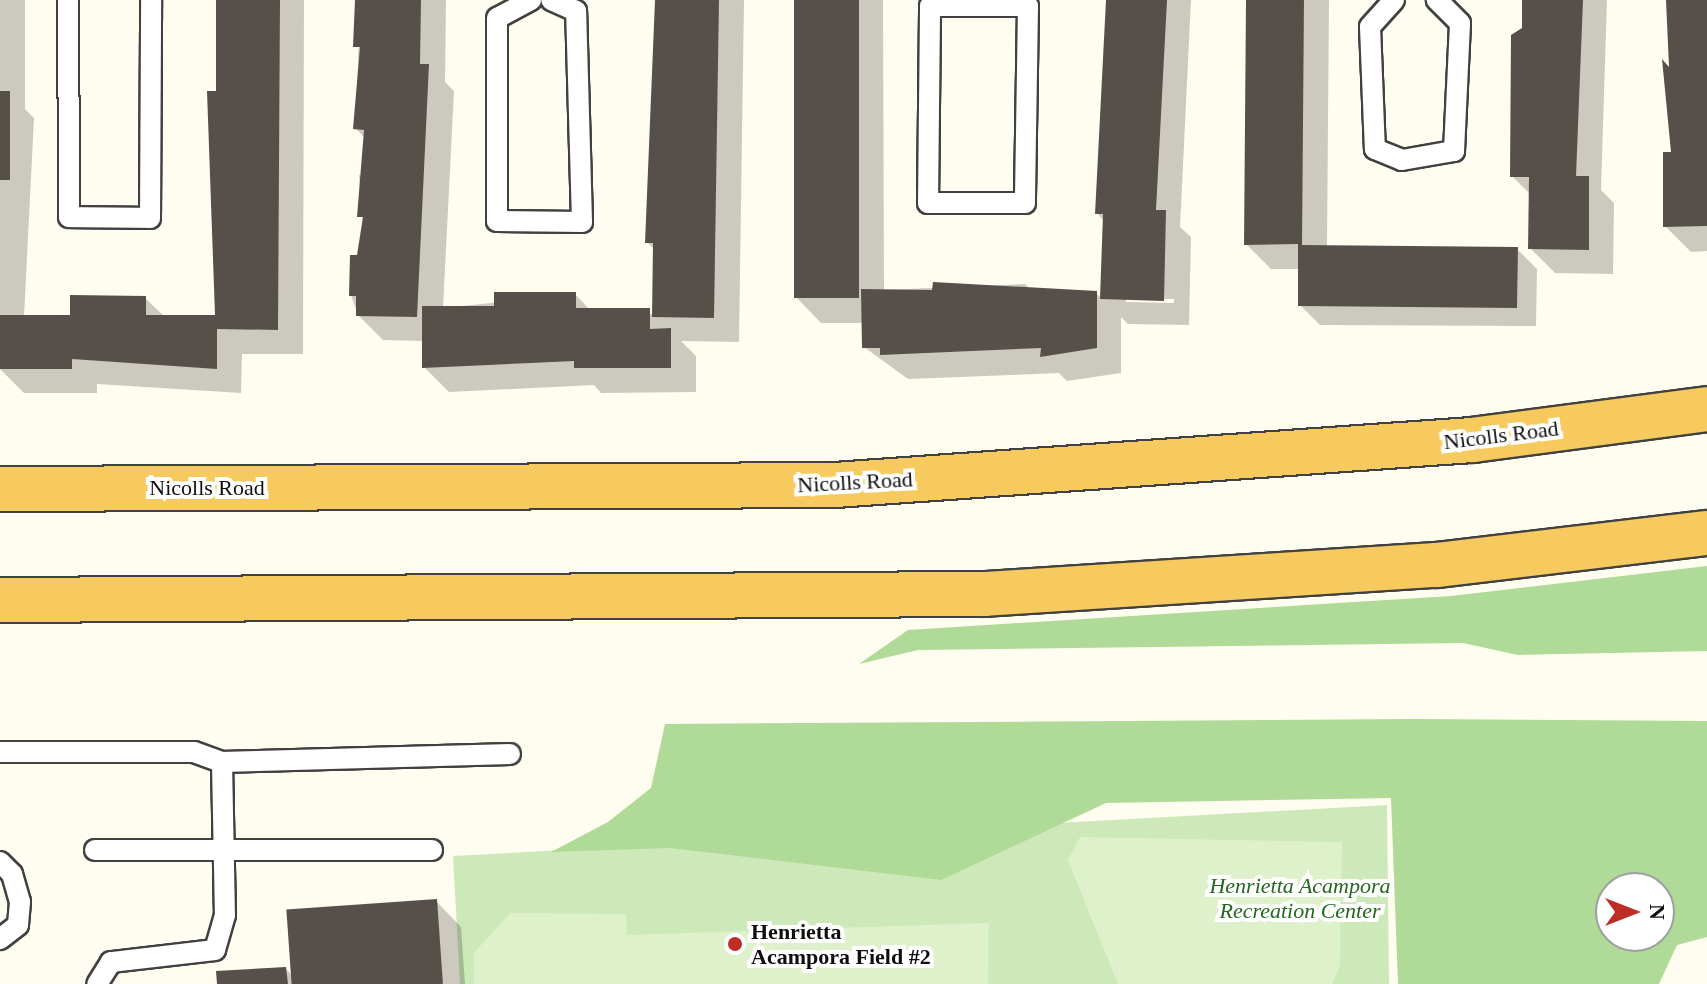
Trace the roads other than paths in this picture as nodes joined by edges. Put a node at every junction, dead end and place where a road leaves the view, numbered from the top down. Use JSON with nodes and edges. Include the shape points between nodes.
{"nodes":[{"id":1,"x":68,"y":0,"type":"edge"},
{"id":2,"x":151,"y":0,"type":"edge"},
{"id":3,"x":531,"y":0,"type":"edge"},
{"id":4,"x":551,"y":0,"type":"edge"},
{"id":5,"x":1394,"y":0,"type":"edge"},
{"id":6,"x":1437,"y":0,"type":"edge"},
{"id":7,"x":986,"y":3,"type":"edge"},
{"id":8,"x":1707,"y":409,"type":"edge"},
{"id":9,"x":0,"y":489,"type":"edge"},
{"id":10,"x":1707,"y":533,"type":"edge"},
{"id":11,"x":0,"y":600,"type":"edge"},
{"id":12,"x":0,"y":752,"type":"edge"},
{"id":13,"x":510,"y":754,"type":"dead end"},
{"id":14,"x":222,"y":762,"type":"junction"},
{"id":15,"x":224,"y":849,"type":"junction"},
{"id":16,"x":95,"y":850,"type":"dead end"},
{"id":17,"x":432,"y":850,"type":"dead end"},
{"id":18,"x":0,"y":862,"type":"edge"},
{"id":19,"x":0,"y":939,"type":"edge"},
{"id":20,"x":97,"y":984,"type":"edge"}],
"edges":[{"from":1,"to":2,"type":"lane","via":[[69,217],[150,218]]},
{"from":3,"to":4,"type":"lane","via":[[497,18],[497,221],[582,222],[576,11]]},
{"from":5,"to":6,"type":"lane","via":[[1370,27],[1375,149],[1402,160],[1454,151],[1460,23]]},
{"from":7,"to":7,"type":"lane","via":[[930,6],[928,203],[1025,203],[1028,6]]},
{"from":8,"to":9,"type":"highway","name":"Nicolls Road","via":[[1472,440],[835,485]]},
{"from":10,"to":11,"type":"highway","via":[[1437,565],[985,594]]},
{"from":12,"to":14,"type":"lane","via":[[194,752]]},
{"from":13,"to":14,"type":"lane"},
{"from":14,"to":15,"type":"lane"},
{"from":15,"to":16,"type":"lane"},
{"from":15,"to":17,"type":"lane"},
{"from":15,"to":20,"type":"lane","via":[[225,915],[215,950],[111,962]]},
{"from":18,"to":19,"type":"lane","via":[[12,874],[20,902],[18,925]]}]}
